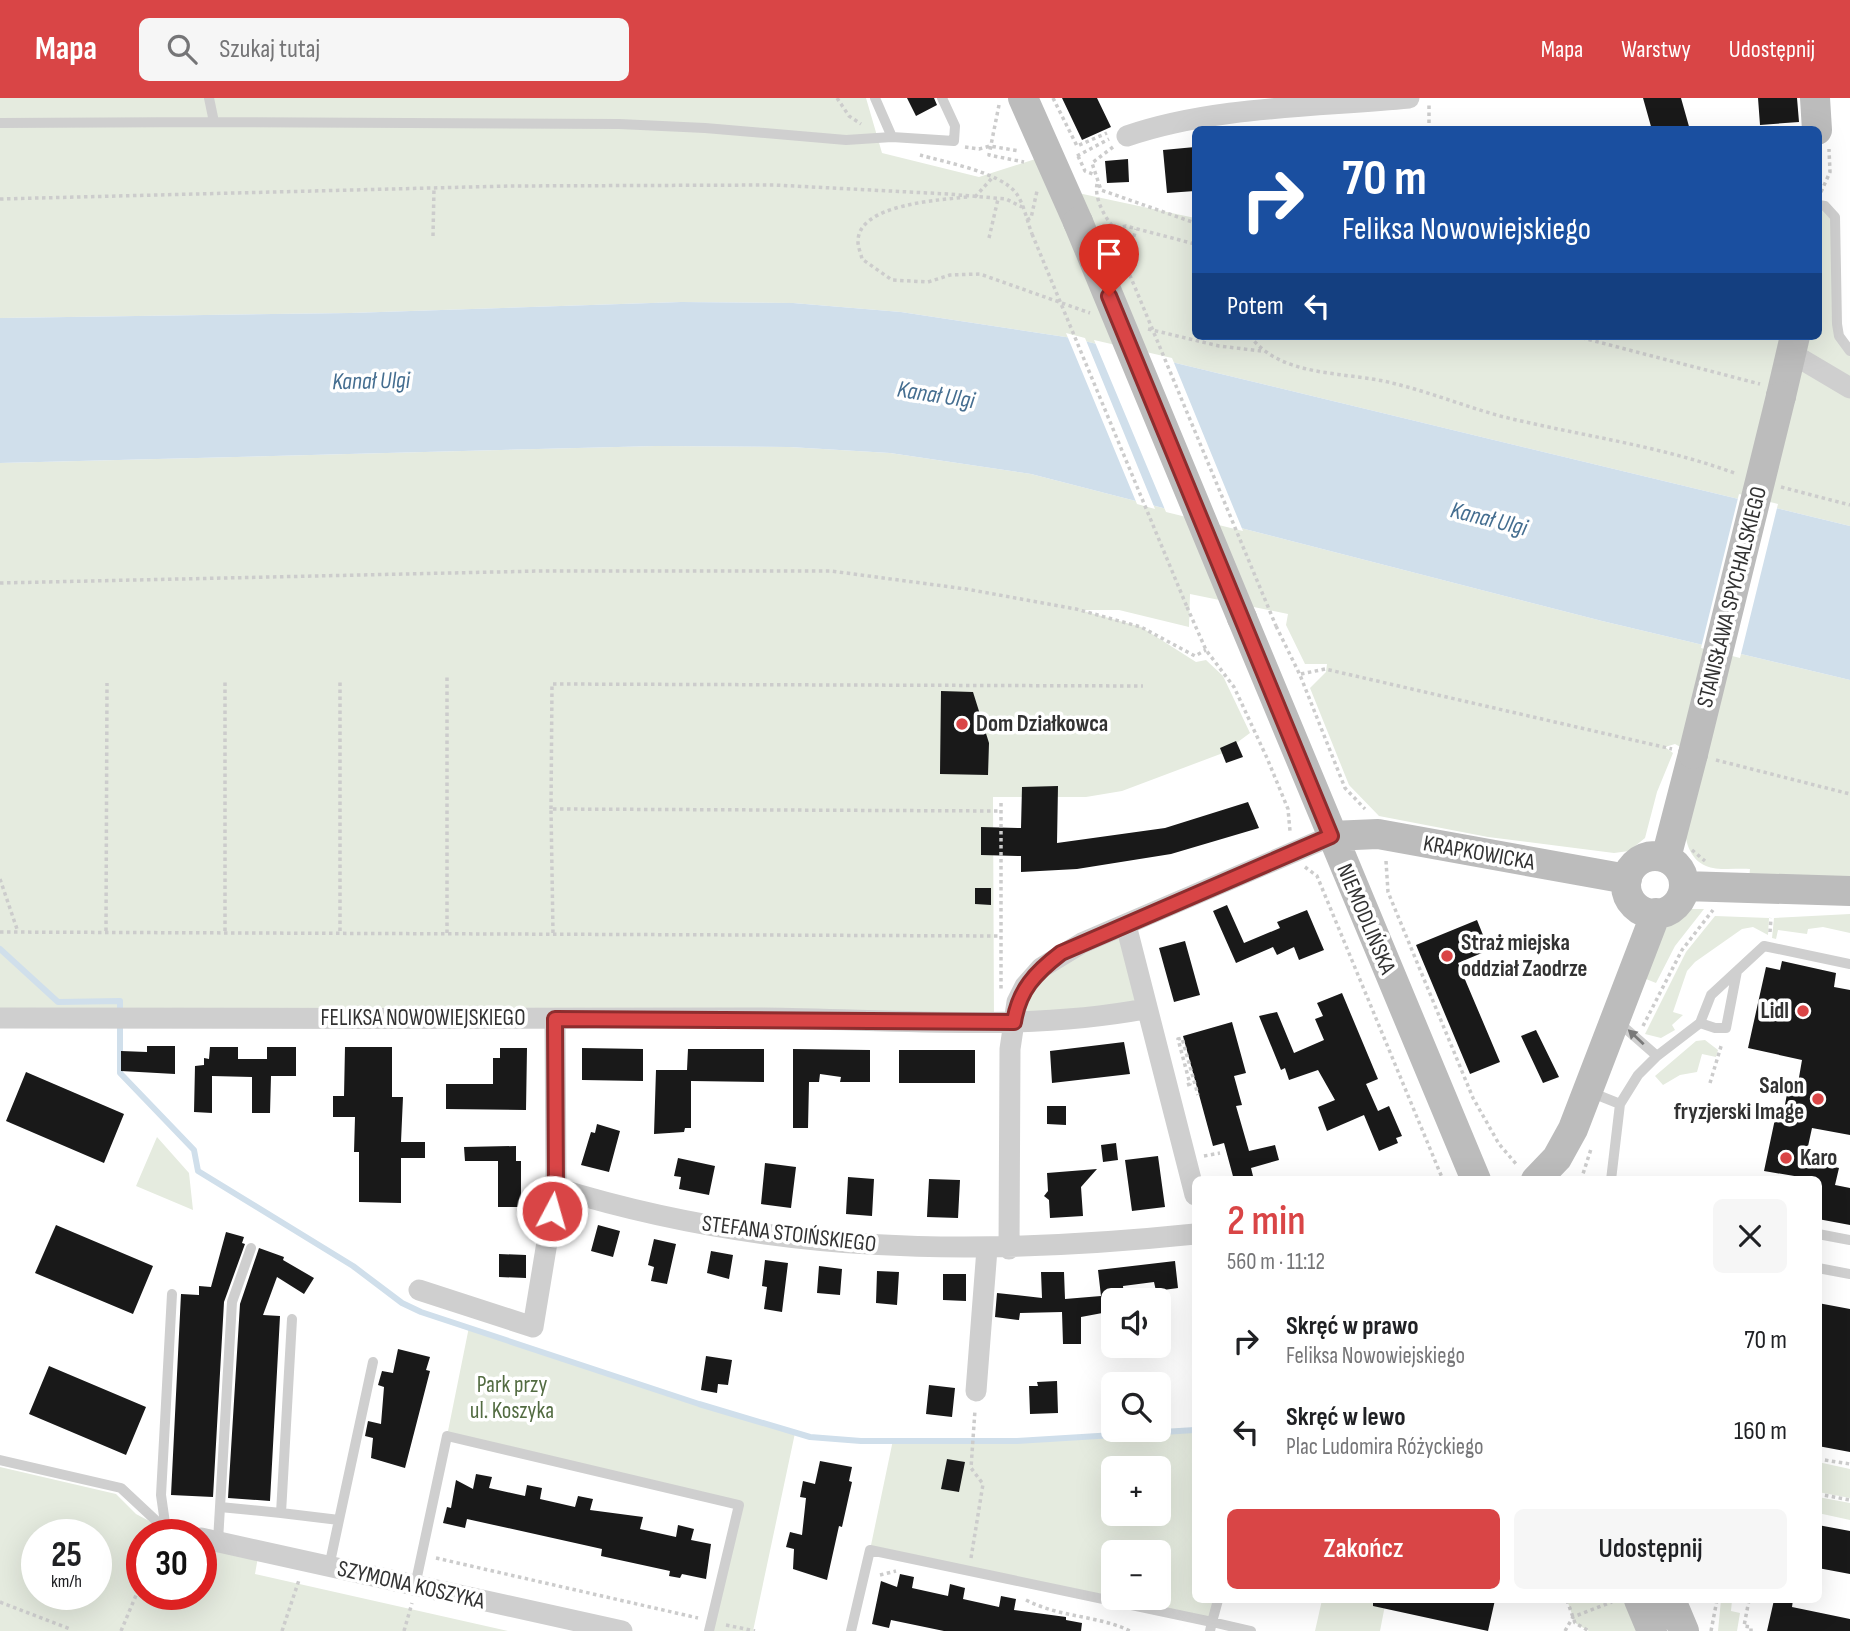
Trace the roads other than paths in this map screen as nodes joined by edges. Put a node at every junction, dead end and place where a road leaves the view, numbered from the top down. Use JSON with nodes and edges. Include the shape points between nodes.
{"nodes":[{"id":1,"x":209,"y":98,"type":"edge"},
{"id":2,"x":875,"y":98,"type":"edge"},
{"id":3,"x":942,"y":98,"type":"edge"},
{"id":4,"x":1023,"y":98,"type":"edge"},
{"id":5,"x":1409,"y":98,"type":"edge"},
{"id":6,"x":1815,"y":98,"type":"edge"},
{"id":7,"x":214,"y":122,"type":"junction"},
{"id":8,"x":0,"y":123,"type":"edge"},
{"id":9,"x":1817,"y":126,"type":"edge"},
{"id":10,"x":892,"y":137,"type":"junction"},
{"id":11,"x":1117,"y":137,"type":"road end"},
{"id":12,"x":1822,"y":206,"type":"edge"},
{"id":13,"x":1793,"y":345,"type":"edge"},
{"id":14,"x":1850,"y":351,"type":"edge"},
{"id":15,"x":1850,"y":388,"type":"edge"},
{"id":16,"x":1331,"y":836,"type":"junction"},
{"id":17,"x":1666,"y":858,"type":"junction"},
{"id":18,"x":1627,"y":879,"type":"junction"},
{"id":19,"x":1684,"y":886,"type":"junction"},
{"id":20,"x":1850,"y":891,"type":"edge"},
{"id":21,"x":1656,"y":914,"type":"junction"},
{"id":22,"x":1126,"y":925,"type":"junction"},
{"id":23,"x":1850,"y":964,"type":"edge"},
{"id":24,"x":1737,"y":970,"type":"junction"},
{"id":25,"x":1145,"y":1009,"type":"junction"},
{"id":26,"x":0,"y":1017,"type":"edge"},
{"id":27,"x":555,"y":1019,"type":"junction"},
{"id":28,"x":1007,"y":1022,"type":"junction"},
{"id":29,"x":1700,"y":1023,"type":"junction"},
{"id":30,"x":1626,"y":1028,"type":"junction"},
{"id":31,"x":1657,"y":1056,"type":"junction"},
{"id":32,"x":1587,"y":1090,"type":"junction"},
{"id":33,"x":1620,"y":1104,"type":"junction"},
{"id":34,"x":1474,"y":1176,"type":"edge"},
{"id":35,"x":1528,"y":1176,"type":"edge"},
{"id":36,"x":1611,"y":1176,"type":"edge"},
{"id":37,"x":1192,"y":1184,"type":"edge"},
{"id":38,"x":556,"y":1188,"type":"junction"},
{"id":39,"x":1192,"y":1234,"type":"edge"},
{"id":40,"x":1822,"y":1235,"type":"edge"},
{"id":41,"x":1850,"y":1240,"type":"edge"},
{"id":42,"x":251,"y":1248,"type":"dead end"},
{"id":43,"x":987,"y":1249,"type":"junction"},
{"id":44,"x":1009,"y":1249,"type":"junction"},
{"id":45,"x":1822,"y":1269,"type":"edge"},
{"id":46,"x":1850,"y":1274,"type":"edge"},
{"id":47,"x":419,"y":1290,"type":"dead end"},
{"id":48,"x":172,"y":1294,"type":"dead end"},
{"id":49,"x":292,"y":1319,"type":"dead end"},
{"id":50,"x":373,"y":1362,"type":"dead end"},
{"id":51,"x":976,"y":1391,"type":"dead end"},
{"id":52,"x":0,"y":1460,"type":"edge"},
{"id":53,"x":220,"y":1507,"type":"junction"},
{"id":54,"x":281,"y":1513,"type":"junction"},
{"id":55,"x":154,"y":1519,"type":"edge"},
{"id":56,"x":164,"y":1519,"type":"edge"},
{"id":57,"x":216,"y":1519,"type":"edge"},
{"id":58,"x":339,"y":1520,"type":"junction"},
{"id":59,"x":217,"y":1541,"type":"edge"},
{"id":60,"x":330,"y":1566,"type":"junction"},
{"id":61,"x":416,"y":1586,"type":"junction"},
{"id":62,"x":1217,"y":1603,"type":"edge"},
{"id":63,"x":1628,"y":1603,"type":"edge"},
{"id":64,"x":1672,"y":1603,"type":"edge"},
{"id":65,"x":710,"y":1626,"type":"edge"},
{"id":66,"x":580,"y":1627,"type":"edge"},
{"id":67,"x":1211,"y":1627,"type":"edge"},
{"id":68,"x":622,"y":1631,"type":"edge"},
{"id":69,"x":851,"y":1631,"type":"edge"},
{"id":70,"x":1251,"y":1631,"type":"edge"},
{"id":71,"x":1652,"y":1631,"type":"edge"},
{"id":72,"x":1684,"y":1631,"type":"edge"}],
"edges":[{"from":1,"to":7,"type":"lane"},
{"from":2,"to":10,"type":"lane"},
{"from":3,"to":10,"type":"lane","via":[[955,126],[954,141]]},
{"from":4,"to":16,"type":"street","name":"NIEMODLIŃSKA","bridge":true},
{"from":5,"to":11,"type":"street","via":[[1212,117]]},
{"from":6,"to":9,"type":"street"},
{"from":7,"to":8,"type":"lane"},
{"from":7,"to":10,"type":"lane","via":[[525,122],[705,128],[846,140]]},
{"from":12,"to":14,"type":"lane","via":[[1835,217],[1837,324]]},
{"from":13,"to":15,"type":"street"},
{"from":13,"to":17,"type":"street","name":"STANISŁAWA SPYCHALSKIEGO","bridge":true,"via":[[1679,750]]},
{"from":16,"to":18,"type":"street","name":"KRAPKOWICKA","via":[[1378,834]]},
{"from":16,"to":22,"type":"street"},
{"from":16,"to":34,"type":"street","name":"NIEMODLIŃSKA"},
{"from":17,"to":18,"type":"street","via":[[1637,862]]},
{"from":17,"to":19,"type":"street","via":[[1680,869]]},
{"from":18,"to":21,"type":"street","via":[[1630,899]]},
{"from":19,"to":20,"type":"street"},
{"from":19,"to":21,"type":"street","via":[[1675,905]]},
{"from":21,"to":30,"type":"street"},
{"from":22,"to":25,"type":"street"},
{"from":22,"to":28,"type":"street","via":[[1061,953],[1041,968]]},
{"from":23,"to":24,"type":"lane","via":[[1764,946]]},
{"from":24,"to":29,"type":"lane","via":[[1711,995]]},
{"from":24,"to":29,"type":"lane","via":[[1726,1028]]},
{"from":25,"to":28,"type":"street","name":"FELIKSA NOWOWIEJSKIEGO","via":[[1085,1019]]},
{"from":25,"to":37,"type":"street"},
{"from":26,"to":27,"type":"street","name":"FELIKSA NOWOWIEJSKIEGO"},
{"from":27,"to":28,"type":"street","name":"FELIKSA NOWOWIEJSKIEGO"},
{"from":27,"to":38,"type":"street"},
{"from":28,"to":44,"type":"street"},
{"from":29,"to":31,"type":"lane"},
{"from":30,"to":31,"type":"lane"},
{"from":30,"to":32,"type":"street"},
{"from":31,"to":33,"type":"lane"},
{"from":32,"to":33,"type":"lane"},
{"from":32,"to":35,"type":"street","via":[[1556,1158]]},
{"from":33,"to":36,"type":"lane"},
{"from":38,"to":43,"type":"street","name":"STEFANA STOIŃSKIEGO","via":[[739,1230],[883,1246]]},
{"from":38,"to":47,"type":"street","via":[[533,1327]]},
{"from":39,"to":44,"type":"street","name":"STEFANA STOIŃSKIEGO"},
{"from":40,"to":41,"type":"lane"},
{"from":42,"to":53,"type":"lane","via":[[232,1302]]},
{"from":43,"to":44,"type":"street","name":"STEFANA STOIŃSKIEGO"},
{"from":43,"to":51,"type":"street"},
{"from":45,"to":46,"type":"lane"},
{"from":48,"to":56,"type":"lane","via":[[161,1495]]},
{"from":49,"to":54,"type":"lane"},
{"from":50,"to":58,"type":"lane"},
{"from":52,"to":55,"type":"lane","via":[[121,1488]]},
{"from":53,"to":54,"type":"lane"},
{"from":53,"to":57,"type":"lane"},
{"from":54,"to":58,"type":"lane"},
{"from":58,"to":60,"type":"lane"},
{"from":59,"to":60,"type":"street","name":"SZYMONA KOSZYKA"},
{"from":60,"to":61,"type":"street","name":"SZYMONA KOSZYKA"},
{"from":61,"to":65,"type":"lane","via":[[447,1436],[739,1505]]},
{"from":61,"to":66,"type":"street","name":"SZYMONA KOSZYKA"},
{"from":62,"to":67,"type":"lane"},
{"from":63,"to":71,"type":"street"},
{"from":64,"to":72,"type":"street"},
{"from":66,"to":68,"type":"street","name":"SZYMONA KOSZYKA"},
{"from":67,"to":69,"type":"lane","via":[[870,1550]]},
{"from":67,"to":70,"type":"lane"}]}
